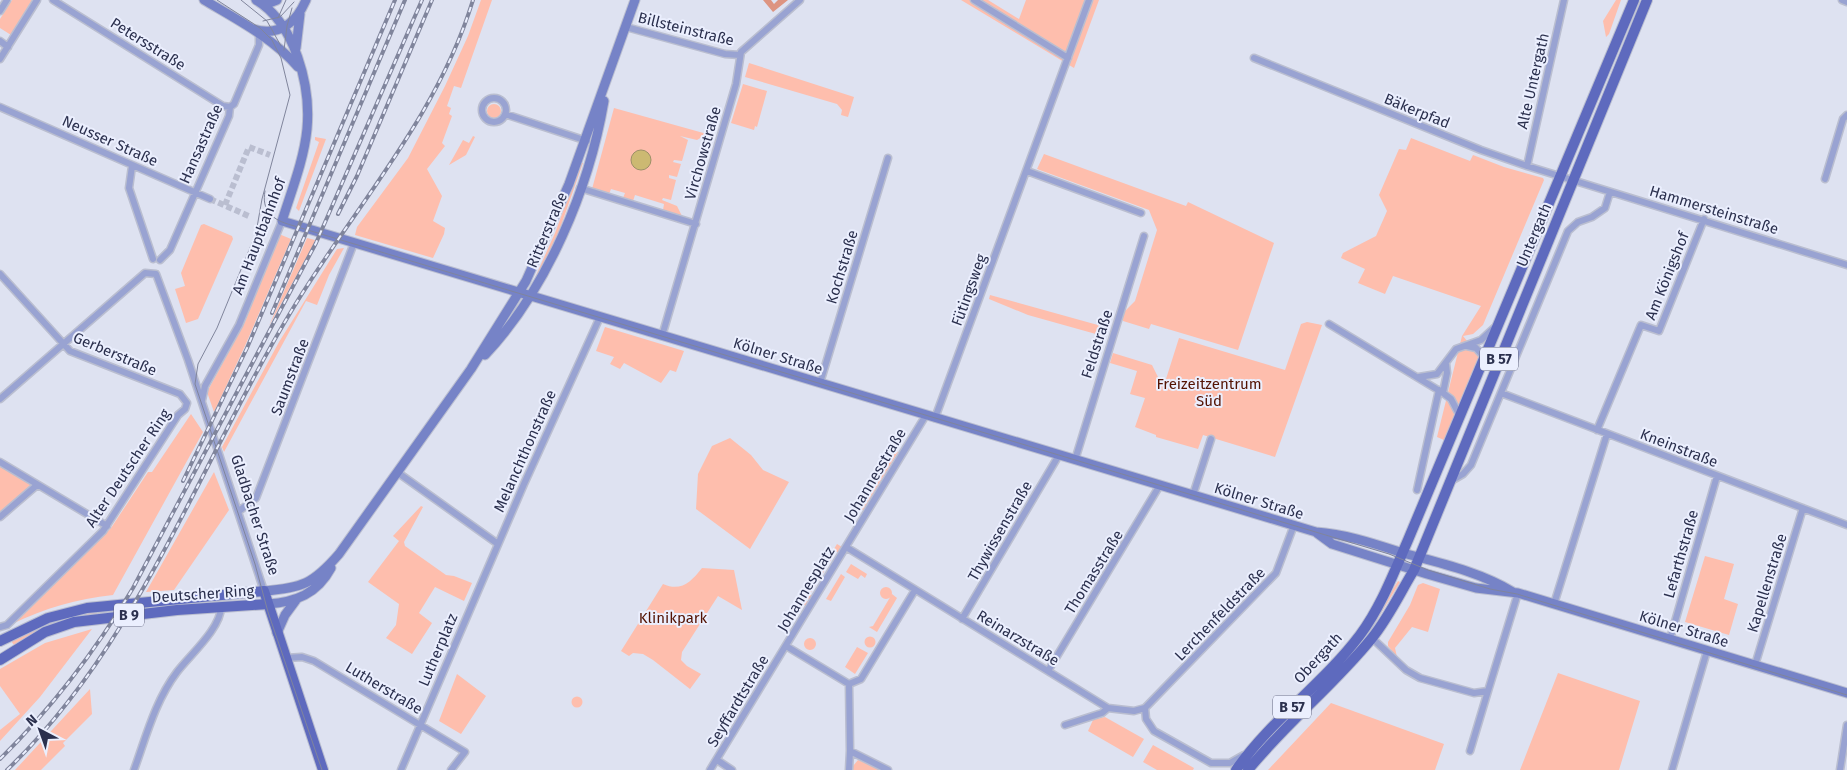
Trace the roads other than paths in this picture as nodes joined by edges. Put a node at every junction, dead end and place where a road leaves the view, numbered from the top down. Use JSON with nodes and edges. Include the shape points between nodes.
{"nodes":[{"id":1,"x":6,"y":0,"type":"edge"},
{"id":2,"x":37,"y":0,"type":"edge"},
{"id":3,"x":52,"y":0,"type":"edge"},
{"id":4,"x":204,"y":0,"type":"edge"},
{"id":5,"x":277,"y":0,"type":"edge"},
{"id":6,"x":635,"y":0,"type":"edge"},
{"id":7,"x":800,"y":0,"type":"edge"},
{"id":8,"x":974,"y":0,"type":"edge"},
{"id":9,"x":1089,"y":0,"type":"edge"},
{"id":10,"x":1564,"y":0,"type":"edge"},
{"id":11,"x":1634,"y":0,"type":"edge"},
{"id":12,"x":1647,"y":0,"type":"edge"},
{"id":13,"x":1842,"y":0,"type":"edge"},
{"id":14,"x":260,"y":2,"type":"edge"},
{"id":15,"x":1847,"y":2,"type":"edge"},
{"id":16,"x":304,"y":4,"type":"edge"},
{"id":17,"x":0,"y":11,"type":"edge"},
{"id":18,"x":251,"y":28,"type":"junction"},
{"id":19,"x":284,"y":28,"type":"junction"},
{"id":20,"x":626,"y":28,"type":"junction"},
{"id":21,"x":259,"y":34,"type":"junction"},
{"id":22,"x":0,"y":42,"type":"edge"},
{"id":23,"x":8,"y":46,"type":"junction"},
{"id":24,"x":292,"y":54,"type":"junction"},
{"id":25,"x":740,"y":55,"type":"junction"},
{"id":26,"x":1068,"y":58,"type":"junction"},
{"id":27,"x":1254,"y":58,"type":"dead end"},
{"id":28,"x":0,"y":59,"type":"edge"},
{"id":29,"x":608,"y":82,"type":"junction"},
{"id":30,"x":0,"y":107,"type":"edge"},
{"id":31,"x":230,"y":107,"type":"junction"},
{"id":32,"x":505,"y":114,"type":"dead end"},
{"id":33,"x":1847,"y":115,"type":"edge"},
{"id":34,"x":586,"y":141,"type":"junction"},
{"id":35,"x":596,"y":144,"type":"junction"},
{"id":36,"x":888,"y":158,"type":"dead end"},
{"id":37,"x":132,"y":166,"type":"junction"},
{"id":38,"x":1527,"y":166,"type":"junction"},
{"id":39,"x":1027,"y":172,"type":"junction"},
{"id":40,"x":1561,"y":178,"type":"junction"},
{"id":41,"x":1825,"y":179,"type":"dead end"},
{"id":42,"x":1574,"y":180,"type":"junction"},
{"id":43,"x":580,"y":188,"type":"junction"},
{"id":44,"x":1610,"y":192,"type":"junction"},
{"id":45,"x":194,"y":193,"type":"junction"},
{"id":46,"x":210,"y":199,"type":"tunnel mouth"},
{"id":47,"x":1141,"y":213,"type":"dead end"},
{"id":48,"x":1704,"y":219,"type":"junction"},
{"id":49,"x":282,"y":221,"type":"junction"},
{"id":50,"x":696,"y":224,"type":"junction"},
{"id":51,"x":1144,"y":236,"type":"dead end"},
{"id":52,"x":354,"y":243,"type":"junction"},
{"id":53,"x":1847,"y":265,"type":"edge"},
{"id":54,"x":0,"y":274,"type":"edge"},
{"id":55,"x":520,"y":293,"type":"junction"},
{"id":56,"x":532,"y":297,"type":"junction"},
{"id":57,"x":600,"y":317,"type":"junction"},
{"id":58,"x":1501,"y":319,"type":"junction"},
{"id":59,"x":1329,"y":324,"type":"dead end"},
{"id":60,"x":662,"y":336,"type":"junction"},
{"id":61,"x":62,"y":345,"type":"junction"},
{"id":62,"x":1466,"y":346,"type":"junction"},
{"id":63,"x":1485,"y":358,"type":"junction"},
{"id":64,"x":1446,"y":363,"type":"junction"},
{"id":65,"x":471,"y":369,"type":"junction"},
{"id":66,"x":1419,"y":377,"type":"junction"},
{"id":67,"x":820,"y":383,"type":"junction"},
{"id":68,"x":1486,"y":390,"type":"junction"},
{"id":69,"x":1441,"y":391,"type":"junction"},
{"id":70,"x":1501,"y":393,"type":"junction"},
{"id":71,"x":0,"y":399,"type":"edge"},
{"id":72,"x":187,"y":403,"type":"joint"},
{"id":73,"x":202,"y":404,"type":"junction"},
{"id":74,"x":930,"y":416,"type":"junction"},
{"id":75,"x":1460,"y":417,"type":"junction"},
{"id":76,"x":1597,"y":430,"type":"junction"},
{"id":77,"x":1607,"y":434,"type":"junction"},
{"id":78,"x":1210,"y":439,"type":"dead end"},
{"id":79,"x":1059,"y":455,"type":"junction"},
{"id":80,"x":1075,"y":460,"type":"junction"},
{"id":81,"x":0,"y":462,"type":"edge"},
{"id":82,"x":397,"y":472,"type":"junction"},
{"id":83,"x":1717,"y":476,"type":"junction"},
{"id":84,"x":1450,"y":482,"type":"junction"},
{"id":85,"x":37,"y":485,"type":"junction"},
{"id":86,"x":1160,"y":485,"type":"junction"},
{"id":87,"x":1417,"y":490,"type":"dead end"},
{"id":88,"x":1193,"y":495,"type":"junction"},
{"id":89,"x":1803,"y":508,"type":"junction"},
{"id":90,"x":238,"y":511,"type":"junction"},
{"id":91,"x":0,"y":518,"type":"edge"},
{"id":92,"x":1294,"y":525,"type":"junction"},
{"id":93,"x":1847,"y":525,"type":"edge"},
{"id":94,"x":107,"y":526,"type":"junction"},
{"id":95,"x":1316,"y":532,"type":"junction"},
{"id":96,"x":498,"y":544,"type":"junction"},
{"id":97,"x":846,"y":548,"type":"junction"},
{"id":98,"x":1403,"y":552,"type":"junction"},
{"id":99,"x":339,"y":554,"type":"junction"},
{"id":100,"x":1419,"y":557,"type":"junction"},
{"id":101,"x":1397,"y":564,"type":"junction"},
{"id":102,"x":1414,"y":570,"type":"junction"},
{"id":103,"x":915,"y":590,"type":"junction"},
{"id":104,"x":264,"y":591,"type":"junction"},
{"id":105,"x":1515,"y":593,"type":"junction"},
{"id":106,"x":476,"y":596,"type":"joint"},
{"id":107,"x":296,"y":600,"type":"junction"},
{"id":108,"x":268,"y":604,"type":"junction"},
{"id":109,"x":1554,"y":604,"type":"junction"},
{"id":110,"x":221,"y":607,"type":"junction"},
{"id":111,"x":962,"y":619,"type":"junction"},
{"id":112,"x":0,"y":627,"type":"edge"},
{"id":113,"x":277,"y":632,"type":"junction"},
{"id":114,"x":1372,"y":638,"type":"junction"},
{"id":115,"x":1670,"y":639,"type":"junction"},
{"id":116,"x":0,"y":641,"type":"edge"},
{"id":117,"x":786,"y":646,"type":"junction"},
{"id":118,"x":1707,"y":651,"type":"junction"},
{"id":119,"x":286,"y":658,"type":"junction"},
{"id":120,"x":0,"y":660,"type":"edge"},
{"id":121,"x":1755,"y":665,"type":"junction"},
{"id":122,"x":1048,"y":671,"type":"junction"},
{"id":123,"x":849,"y":684,"type":"junction"},
{"id":124,"x":1488,"y":691,"type":"junction"},
{"id":125,"x":1847,"y":694,"type":"edge"},
{"id":126,"x":1108,"y":708,"type":"junction"},
{"id":127,"x":1145,"y":708,"type":"junction"},
{"id":128,"x":420,"y":724,"type":"junction"},
{"id":129,"x":1064,"y":725,"type":"dead end"},
{"id":130,"x":1847,"y":725,"type":"edge"},
{"id":131,"x":1254,"y":748,"type":"junction"},
{"id":132,"x":850,"y":751,"type":"junction"},
{"id":133,"x":1470,"y":751,"type":"dead end"},
{"id":134,"x":716,"y":760,"type":"junction"},
{"id":135,"x":134,"y":770,"type":"edge"},
{"id":136,"x":323,"y":770,"type":"edge"},
{"id":137,"x":401,"y":770,"type":"edge"},
{"id":138,"x":451,"y":770,"type":"edge"},
{"id":139,"x":710,"y":770,"type":"edge"},
{"id":140,"x":732,"y":770,"type":"edge"},
{"id":141,"x":849,"y":770,"type":"edge"},
{"id":142,"x":888,"y":770,"type":"edge"},
{"id":143,"x":1236,"y":770,"type":"edge"},
{"id":144,"x":1248,"y":770,"type":"edge"},
{"id":145,"x":1672,"y":770,"type":"edge"},
{"id":146,"x":1840,"y":770,"type":"edge"}],
"edges":[{"from":1,"to":17,"type":"street"},
{"from":2,"to":23,"type":"street"},
{"from":3,"to":31,"type":"street","name":"Petersstraße","via":[[222,106]]},
{"from":4,"to":18,"type":"main road"},
{"from":5,"to":14,"type":"main road"},
{"from":6,"to":20,"type":"main road","name":"Ritterstraße"},
{"from":7,"to":25,"type":"street"},
{"from":8,"to":26,"type":"street"},
{"from":9,"to":26,"type":"street","name":"Fütingsweg"},
{"from":10,"to":38,"type":"street","name":"Alte Untergath"},
{"from":11,"to":40,"type":"main road","name":"Untergath","number":"B 57"},
{"from":12,"to":42,"type":"main road","name":"Untergath","number":"B 57"},
{"from":13,"to":15,"type":"street"},
{"from":14,"to":19,"type":"main road","via":[[274,12]]},
{"from":16,"to":19,"type":"main road"},
{"from":16,"to":24,"type":"main road"},
{"from":18,"to":19,"type":"main road","via":[[268,32]]},
{"from":18,"to":21,"type":"main road"},
{"from":19,"to":24,"type":"main road"},
{"from":20,"to":25,"type":"street","name":"Billsteinstraße","via":[[724,54]]},
{"from":20,"to":29,"type":"main road","name":"Ritterstraße"},
{"from":21,"to":24,"type":"main road"},
{"from":21,"to":31,"type":"street","name":"Hansastraße","via":[[259,45]]},
{"from":22,"to":23,"type":"street"},
{"from":23,"to":28,"type":"street"},
{"from":24,"to":49,"type":"main road","name":"Am Hauptbahnhof","via":[[300,69],[307,100],[307,128]]},
{"from":25,"to":50,"type":"street","name":"Virchowstraße","via":[[738,77]]},
{"from":26,"to":39,"type":"street","name":"Fütingsweg"},
{"from":27,"to":38,"type":"street","name":"Bäkerpfad","via":[[1472,147]]},
{"from":29,"to":34,"type":"main road","name":"Ritterstraße"},
{"from":29,"to":35,"type":"main road","name":"Ritterstraße"},
{"from":30,"to":37,"type":"street","name":"Neusser Straße"},
{"from":31,"to":45,"type":"street","name":"Hansastraße"},
{"from":32,"to":34,"type":"street"},
{"from":33,"to":41,"type":"street"},
{"from":34,"to":35,"type":"street"},
{"from":34,"to":55,"type":"main road","name":"Ritterstraße"},
{"from":35,"to":43,"type":"main road","name":"Ritterstraße"},
{"from":36,"to":67,"type":"street","name":"Kochstraße"},
{"from":37,"to":45,"type":"street","name":"Neusser Straße"},
{"from":37,"to":45,"type":"street","name":"Hansastraße","via":[[129,188],[156,260],[170,250]]},
{"from":38,"to":40,"type":"street","name":"Bäkerpfad"},
{"from":39,"to":47,"type":"street"},
{"from":39,"to":74,"type":"street","name":"Fütingsweg"},
{"from":40,"to":42,"type":"street","name":"Bäkerpfad"},
{"from":40,"to":58,"type":"main road","name":"Untergath","number":"B 57"},
{"from":42,"to":44,"type":"street","name":"Hammersteinstraße"},
{"from":42,"to":68,"type":"main road","name":"Untergath","number":"B 57"},
{"from":43,"to":50,"type":"street"},
{"from":43,"to":56,"type":"main road","name":"Ritterstraße"},
{"from":44,"to":48,"type":"street","name":"Hammersteinstraße"},
{"from":44,"to":70,"type":"street","name":"Untergath","via":[[1605,208],[1568,231]]},
{"from":45,"to":46,"type":"street","name":"Neusser Straße"},
{"from":48,"to":53,"type":"street","name":"Hammersteinstraße"},
{"from":48,"to":76,"type":"street","name":"Am Königshof","via":[[1659,331],[1641,325]]},
{"from":49,"to":52,"type":"main road"},
{"from":49,"to":73,"type":"street","name":"Am Hauptbahnhof","via":[[238,325],[205,386]]},
{"from":50,"to":60,"type":"street","name":"Virchowstraße"},
{"from":51,"to":80,"type":"street","name":"Feldstraße"},
{"from":52,"to":55,"type":"main road","name":"Kölner Straße"},
{"from":52,"to":90,"type":"street","name":"Saumstraße","via":[[256,498]]},
{"from":54,"to":61,"type":"street","name":"Gerberstraße"},
{"from":55,"to":56,"type":"main road","name":"Kölner Straße"},
{"from":55,"to":65,"type":"main road","name":"Ritterstraße"},
{"from":56,"to":57,"type":"main road","name":"Kölner Straße"},
{"from":56,"to":65,"type":"main road","name":"Ritterstraße"},
{"from":57,"to":60,"type":"main road","name":"Kölner Straße"},
{"from":57,"to":96,"type":"street","name":"Melanchthonstraße"},
{"from":58,"to":62,"type":"street","name":"Untergath","via":[[1490,334]]},
{"from":58,"to":63,"type":"main road","name":"Untergath","number":"B 57"},
{"from":59,"to":66,"type":"street"},
{"from":60,"to":67,"type":"main road","name":"Kölner Straße"},
{"from":61,"to":71,"type":"street"},
{"from":61,"to":72,"type":"street","name":"Gerberstraße","via":[[74,354],[180,394]]},
{"from":61,"to":73,"type":"street","name":"Gladbacher Straße","via":[[145,273],[152,272],[160,278]]},
{"from":62,"to":63,"type":"street","via":[[1476,348]]},
{"from":62,"to":64,"type":"street","name":"Untergath","via":[[1456,349]]},
{"from":63,"to":68,"type":"main road","number":"B 57","via":[[1490,374]]},
{"from":63,"to":75,"type":"main road","name":"Untergath","number":"B 57"},
{"from":64,"to":66,"type":"street","name":"Untergath","via":[[1438,374]]},
{"from":64,"to":69,"type":"street","via":[[1447,374]]},
{"from":65,"to":82,"type":"main road","name":"Ritterstraße"},
{"from":66,"to":69,"type":"street"},
{"from":67,"to":74,"type":"main road","name":"Kölner Straße"},
{"from":68,"to":84,"type":"main road","name":"Untergath","number":"B 57"},
{"from":69,"to":75,"type":"street","via":[[1451,399]]},
{"from":69,"to":87,"type":"street"},
{"from":70,"to":76,"type":"street","name":"Kneinstraße"},
{"from":70,"to":84,"type":"street","name":"Untergath","via":[[1471,466]]},
{"from":72,"to":94,"type":"street","name":"Alter Deutscher Ring"},
{"from":73,"to":90,"type":"street","name":"Gladbacher Straße"},
{"from":74,"to":79,"type":"main road","name":"Kölner Straße"},
{"from":74,"to":97,"type":"street","name":"Johannesstraße"},
{"from":75,"to":98,"type":"main road","name":"Untergath","number":"B 57"},
{"from":76,"to":77,"type":"street","name":"Kneinstraße"},
{"from":77,"to":83,"type":"street","name":"Kneinstraße"},
{"from":77,"to":109,"type":"street"},
{"from":78,"to":88,"type":"street","name":"Kölner Straße"},
{"from":79,"to":80,"type":"main road","name":"Kölner Straße"},
{"from":79,"to":111,"type":"street","name":"Thywissenstraße"},
{"from":80,"to":86,"type":"main road","name":"Kölner Straße"},
{"from":81,"to":85,"type":"street"},
{"from":82,"to":96,"type":"street"},
{"from":82,"to":99,"type":"main road","name":"Ritterstraße"},
{"from":83,"to":89,"type":"street","name":"Kneinstraße"},
{"from":83,"to":115,"type":"street","name":"Lefarthstraße"},
{"from":84,"to":100,"type":"main road","name":"Untergath","number":"B 57"},
{"from":85,"to":91,"type":"street"},
{"from":85,"to":94,"type":"street"},
{"from":86,"to":88,"type":"main road","name":"Kölner Straße"},
{"from":86,"to":122,"type":"street","name":"Thomasstraße"},
{"from":88,"to":92,"type":"main road","name":"Kölner Straße"},
{"from":89,"to":93,"type":"street","name":"Kneinstraße"},
{"from":89,"to":121,"type":"street","name":"Kapellenstraße"},
{"from":90,"to":104,"type":"street","name":"Gladbacher Straße"},
{"from":92,"to":95,"type":"main road","name":"Kölner Straße"},
{"from":92,"to":127,"type":"street","name":"Lerchenfeldstraße","via":[[1276,573]]},
{"from":94,"to":112,"type":"street","name":"Alter Deutscher Ring","via":[[7,625]]},
{"from":95,"to":98,"type":"main road","name":"Kölner Straße","via":[[1336,533]]},
{"from":95,"to":101,"type":"main road","name":"Kölner Straße","via":[[1332,544]]},
{"from":96,"to":106,"type":"street","name":"Melanchthonstraße"},
{"from":97,"to":103,"type":"street","name":"Johannesplatz"},
{"from":97,"to":117,"type":"street","name":"Johannesplatz"},
{"from":98,"to":100,"type":"main road","name":"Kölner Straße"},
{"from":98,"to":101,"type":"main road","name":"Obergath","number":"B 57"},
{"from":99,"to":104,"type":"main road","name":"Ritterstraße","via":[[307,583],[294,589]]},
{"from":99,"to":107,"type":"main road","name":"Ritterstraße","via":[[315,589]]},
{"from":100,"to":102,"type":"main road","name":"Obergath","number":"B 57"},
{"from":100,"to":105,"type":"main road","name":"Kölner Straße","via":[[1495,582]]},
{"from":101,"to":102,"type":"main road","name":"Kölner Straße"},
{"from":101,"to":131,"type":"main road","name":"Obergath","number":"B 57","via":[[1360,635]]},
{"from":102,"to":105,"type":"main road","name":"Kölner Straße","via":[[1476,588]]},
{"from":102,"to":114,"type":"main road","name":"Obergath","number":"B 57"},
{"from":103,"to":111,"type":"street","name":"Reinarzstraße"},
{"from":103,"to":123,"type":"street","via":[[861,680]]},
{"from":104,"to":108,"type":"main road","name":"Gladbacher Straße"},
{"from":104,"to":116,"type":"main road","name":"Deutscher Ring","number":"B 9","via":[[87,608],[48,618]]},
{"from":105,"to":109,"type":"main road","name":"Kölner Straße"},
{"from":105,"to":124,"type":"street"},
{"from":106,"to":128,"type":"street","name":"Lutherplatz"},
{"from":107,"to":108,"type":"main road","name":"Ritterstraße"},
{"from":107,"to":113,"type":"main road"},
{"from":108,"to":110,"type":"main road","name":"Deutscher Ring","number":"B 9"},
{"from":108,"to":113,"type":"main road","name":"Gladbacher Straße"},
{"from":109,"to":115,"type":"main road","name":"Kölner Straße"},
{"from":110,"to":120,"type":"main road","name":"Deutscher Ring","number":"B 9","via":[[74,622],[45,632]]},
{"from":110,"to":135,"type":"street","via":[[218,622],[175,674],[157,705]]},
{"from":111,"to":122,"type":"street","name":"Reinarzstraße"},
{"from":113,"to":119,"type":"main road","name":"Gladbacher Straße"},
{"from":114,"to":124,"type":"street","via":[[1406,670],[1420,678],[1474,693]]},
{"from":114,"to":144,"type":"main road","name":"Obergath","number":"B 57"},
{"from":115,"to":118,"type":"main road","name":"Kölner Straße"},
{"from":117,"to":123,"type":"street","name":"Johannesplatz"},
{"from":117,"to":134,"type":"street","name":"Seyffardtstraße"},
{"from":118,"to":121,"type":"main road","name":"Kölner Straße"},
{"from":118,"to":145,"type":"street"},
{"from":119,"to":128,"type":"street","name":"Lutherstraße","via":[[302,657],[314,661]]},
{"from":119,"to":136,"type":"main road","name":"Gladbacher Straße"},
{"from":121,"to":125,"type":"main road","name":"Kölner Straße"},
{"from":122,"to":126,"type":"street","name":"Reinarzstraße"},
{"from":123,"to":132,"type":"street"},
{"from":124,"to":133,"type":"street"},
{"from":126,"to":127,"type":"street","name":"Reinarzstraße","via":[[1134,711]]},
{"from":126,"to":129,"type":"street","via":[[1102,713]]},
{"from":127,"to":131,"type":"street","via":[[1146,719],[1154,731],[1211,763],[1230,763]]},
{"from":128,"to":137,"type":"street","name":"Lutherplatz"},
{"from":128,"to":138,"type":"street","name":"Lutherstraße","via":[[465,752]]},
{"from":130,"to":146,"type":"street"},
{"from":131,"to":143,"type":"main road","name":"Obergath","number":"B 57"},
{"from":132,"to":141,"type":"street"},
{"from":132,"to":142,"type":"street"},
{"from":134,"to":139,"type":"street","name":"Seyffardtstraße"},
{"from":134,"to":140,"type":"street"}]}
